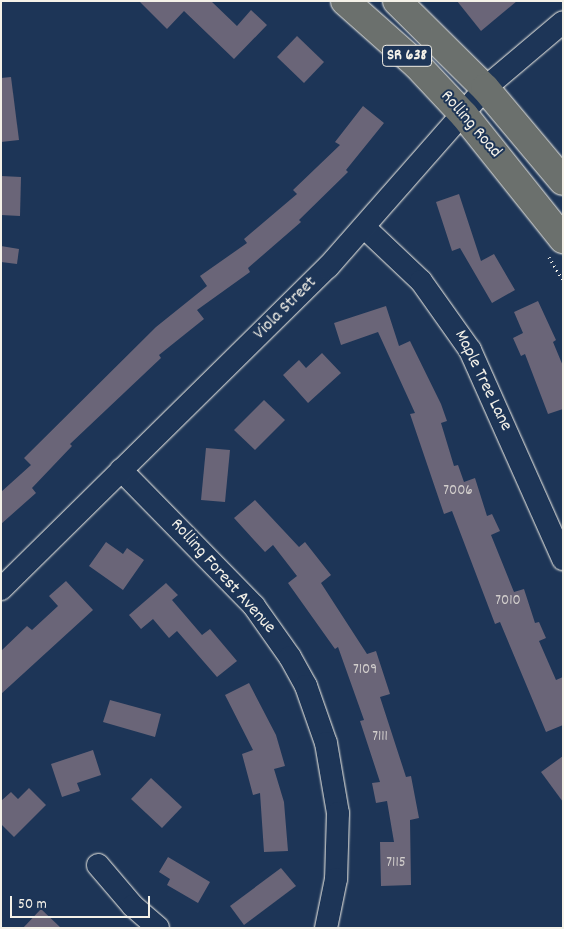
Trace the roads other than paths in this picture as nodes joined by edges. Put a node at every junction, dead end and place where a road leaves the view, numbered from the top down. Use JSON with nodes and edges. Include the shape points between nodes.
{"nodes":[{"id":1,"x":345,"y":1,"type":"edge"},
{"id":2,"x":397,"y":1,"type":"edge"},
{"id":3,"x":563,"y":22,"type":"edge"},
{"id":4,"x":485,"y":88,"type":"junction"},
{"id":5,"x":464,"y":115,"type":"junction"},
{"id":6,"x":563,"y":181,"type":"edge"},
{"id":7,"x":365,"y":228,"type":"junction"},
{"id":8,"x":563,"y":239,"type":"edge"},
{"id":9,"x":122,"y":470,"type":"junction"},
{"id":10,"x":563,"y":559,"type":"edge"},
{"id":11,"x":1,"y":589,"type":"edge"},
{"id":12,"x":98,"y":865,"type":"dead end"},
{"id":13,"x":158,"y":928,"type":"edge"},
{"id":14,"x":326,"y":928,"type":"edge"}],
"edges":[{"from":1,"to":5,"type":"main road","name":"Rolling Road","number":"SR 638","via":[[417,66]]},
{"from":2,"to":4,"type":"main road","name":"Rolling Road","number":"SR 638"},
{"from":3,"to":4,"type":"street","name":"Viola Street"},
{"from":4,"to":5,"type":"street","name":"Viola Street"},
{"from":4,"to":6,"type":"main road","name":"Rolling Road","number":"SR 638"},
{"from":5,"to":7,"type":"street","name":"Viola Street","via":[[424,156]]},
{"from":5,"to":8,"type":"main road","name":"Rolling Road","number":"SR 638"},
{"from":7,"to":9,"type":"street","name":"Viola Street"},
{"from":7,"to":10,"type":"street","name":"Maple Tree Lane","via":[[421,281],[470,350]]},
{"from":9,"to":11,"type":"street","name":"Viola Street"},
{"from":9,"to":14,"type":"street","name":"Rolling Forest Avenue","via":[[254,606],[306,686],[326,743],[338,813],[336,879]]},
{"from":12,"to":13,"type":"street","via":[[133,906]]}]}
